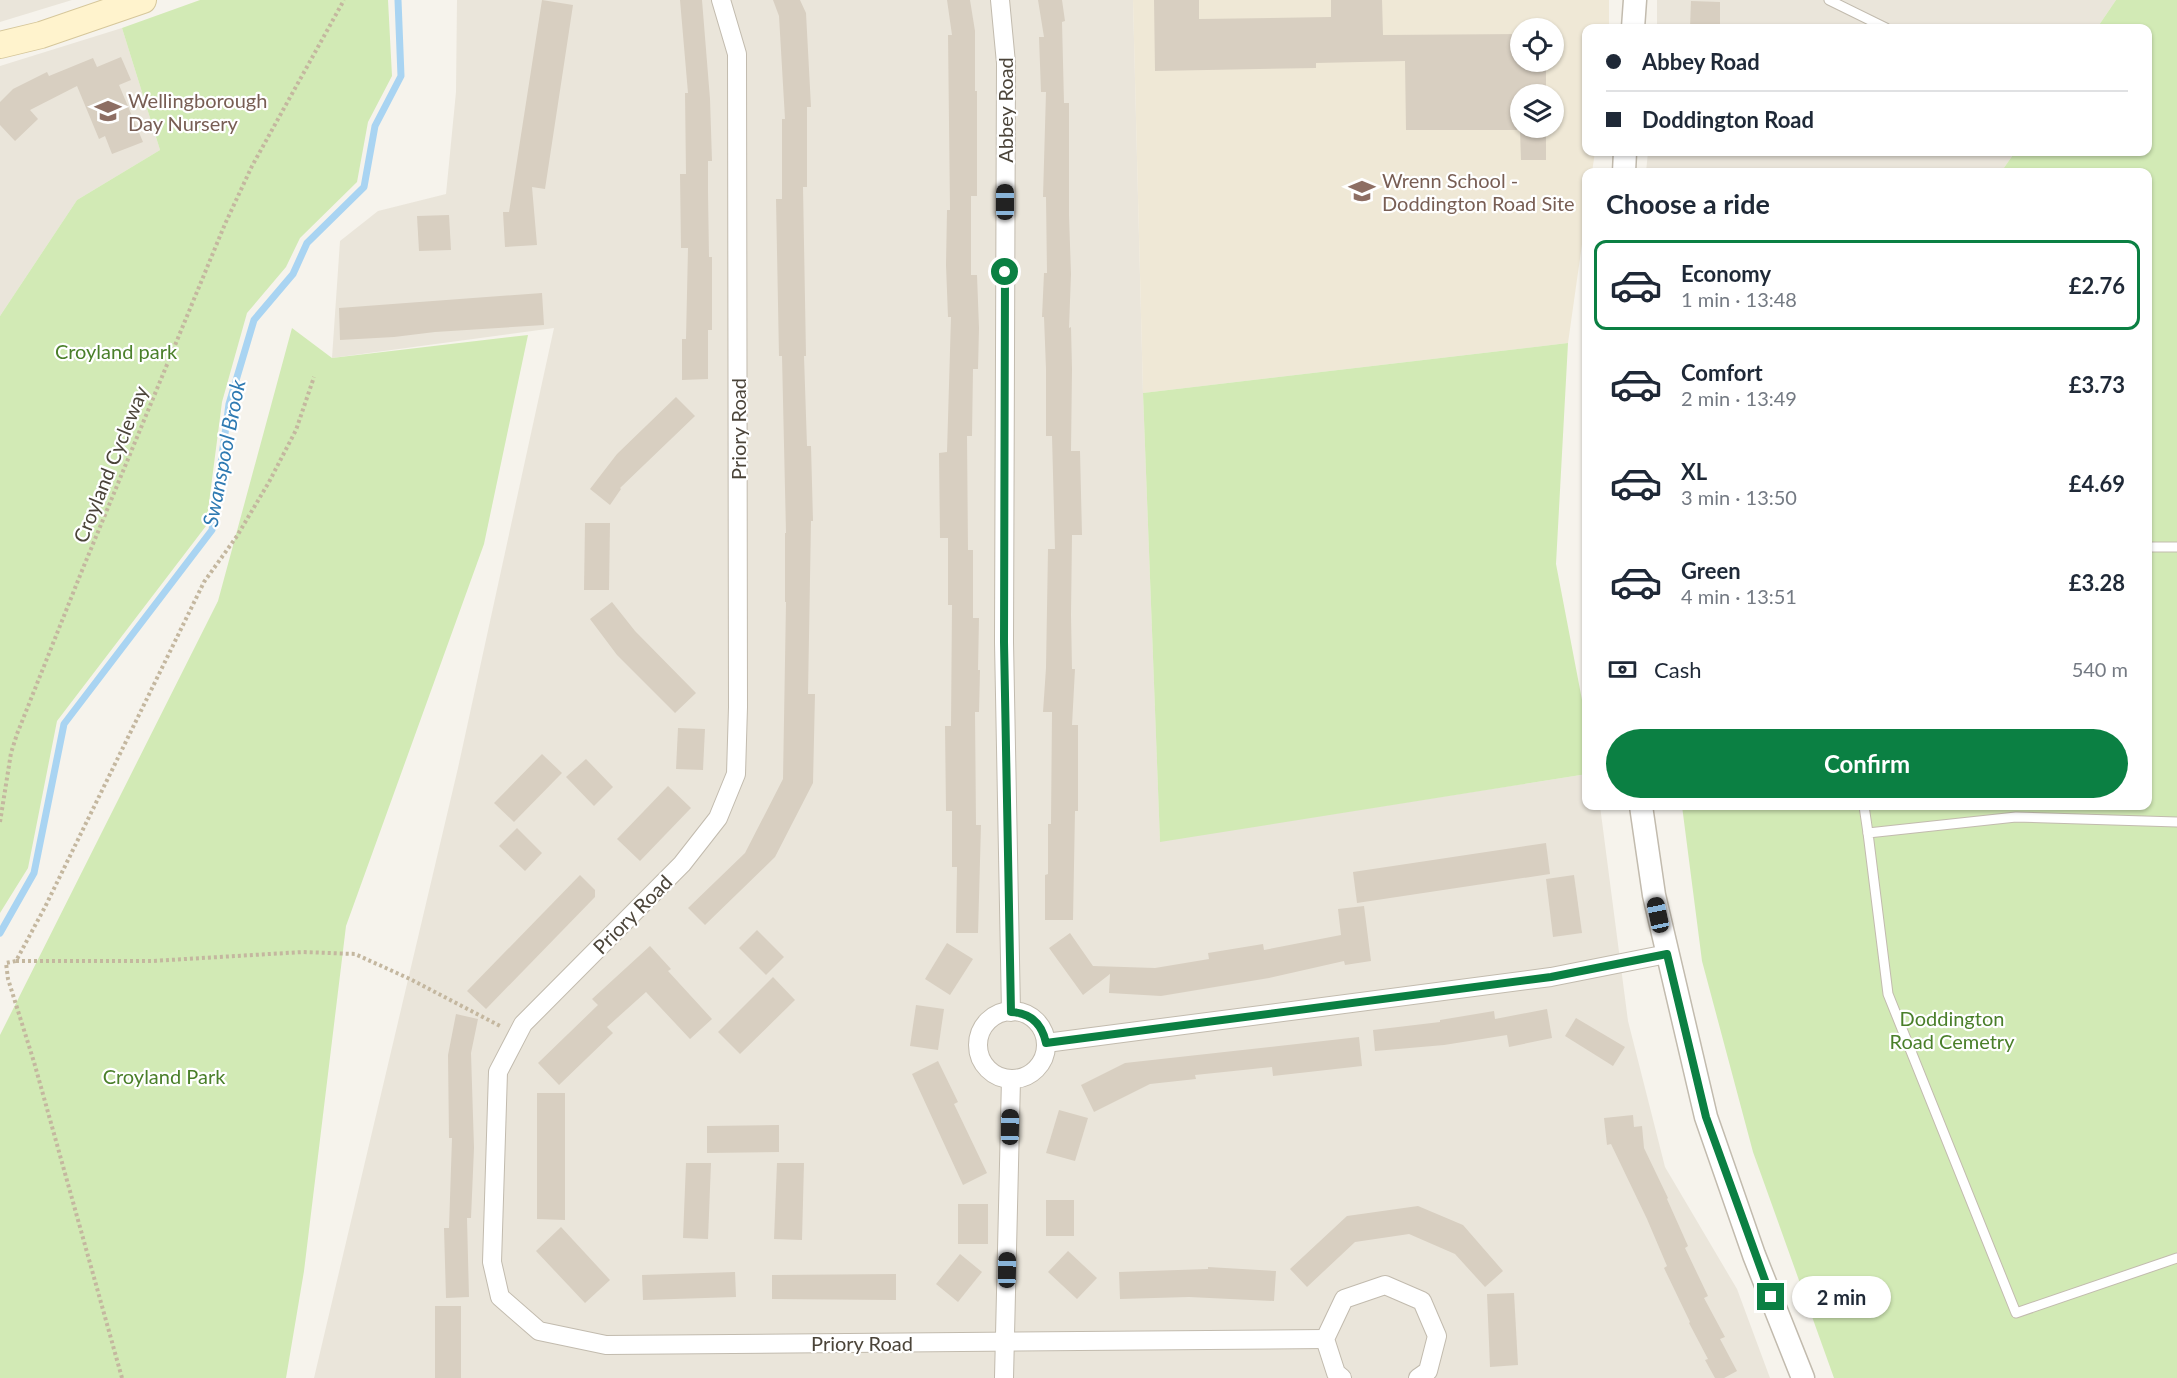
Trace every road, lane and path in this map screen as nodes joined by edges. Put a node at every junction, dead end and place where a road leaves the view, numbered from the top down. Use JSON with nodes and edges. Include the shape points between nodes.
{"nodes":[{"id":1,"x":143,"y":0,"type":"edge"},
{"id":2,"x":344,"y":0,"type":"edge"},
{"id":3,"x":721,"y":0,"type":"edge"},
{"id":4,"x":1000,"y":0,"type":"edge"},
{"id":5,"x":1635,"y":0,"type":"edge"},
{"id":6,"x":1829,"y":0,"type":"edge"},
{"id":7,"x":1633,"y":24,"type":"edge"},
{"id":8,"x":1878,"y":24,"type":"edge"},
{"id":9,"x":0,"y":45,"type":"edge"},
{"id":10,"x":314,"y":377,"type":"dead end"},
{"id":11,"x":2152,"y":547,"type":"edge"},
{"id":12,"x":2177,"y":547,"type":"edge"},
{"id":13,"x":1642,"y":810,"type":"edge"},
{"id":14,"x":1865,"y":810,"type":"edge"},
{"id":15,"x":0,"y":822,"type":"edge"},
{"id":16,"x":2177,"y":822,"type":"edge"},
{"id":17,"x":1868,"y":833,"type":"junction"},
{"id":18,"x":1667,"y":954,"type":"junction"},
{"id":19,"x":16,"y":961,"type":"junction"},
{"id":20,"x":0,"y":962,"type":"edge"},
{"id":21,"x":6,"y":963,"type":"junction"},
{"id":22,"x":1011,"y":1012,"type":"junction"},
{"id":23,"x":518,"y":1035,"type":"junction"},
{"id":24,"x":1046,"y":1043,"type":"junction"},
{"id":25,"x":1011,"y":1079,"type":"junction"},
{"id":26,"x":2177,"y":1258,"type":"edge"},
{"id":27,"x":1325,"y":1339,"type":"junction"},
{"id":28,"x":1005,"y":1342,"type":"junction"},
{"id":29,"x":122,"y":1378,"type":"edge"},
{"id":30,"x":1004,"y":1378,"type":"edge"},
{"id":31,"x":1342,"y":1378,"type":"edge"},
{"id":32,"x":1418,"y":1378,"type":"edge"},
{"id":33,"x":1803,"y":1378,"type":"edge"}],
"edges":[{"from":1,"to":9,"type":"main road"},
{"from":2,"to":15,"type":"path","name":"Croyland Cycleway","via":[[252,166],[208,265],[17,734]]},
{"from":3,"to":23,"type":"street","name":"Priory Road","via":[[737,54],[736,774],[718,818],[682,864],[523,1024]]},
{"from":4,"to":22,"type":"street","name":"Abbey Road","via":[[1006,63],[1004,642]]},
{"from":5,"to":7,"type":"street"},
{"from":6,"to":8,"type":"lane"},
{"from":10,"to":19,"type":"path","via":[[296,430],[269,483],[204,582]]},
{"from":11,"to":12,"type":"lane"},
{"from":13,"to":18,"type":"street"},
{"from":14,"to":17,"type":"lane"},
{"from":16,"to":17,"type":"lane","via":[[2016,817]]},
{"from":17,"to":26,"type":"lane","via":[[1888,994],[2016,1313]]},
{"from":18,"to":24,"type":"street","via":[[1551,977]]},
{"from":18,"to":33,"type":"street","via":[[1706,1117]]},
{"from":19,"to":21,"type":"path"},
{"from":19,"to":23,"type":"path","via":[[152,961],[303,952],[355,954]]},
{"from":20,"to":21,"type":"path"},
{"from":21,"to":29,"type":"path"},
{"from":22,"to":24,"type":"street","via":[[1035,1020]]},
{"from":22,"to":25,"type":"street","via":[[996,1016],[985,1025],[979,1046],[982,1060],[991,1072]]},
{"from":23,"to":28,"type":"street","name":"Priory Road","via":[[498,1072],[492,1262],[500,1297],[539,1331],[606,1345]]},
{"from":24,"to":25,"type":"street","via":[[1044,1059],[1034,1071]]},
{"from":25,"to":28,"type":"street"},
{"from":27,"to":28,"type":"street","name":"Priory Road"},
{"from":27,"to":31,"type":"street","via":[[1336,1373]]},
{"from":27,"to":32,"type":"street","via":[[1344,1299],[1385,1285],[1422,1302],[1437,1336],[1428,1371]]},
{"from":28,"to":30,"type":"street"}]}
